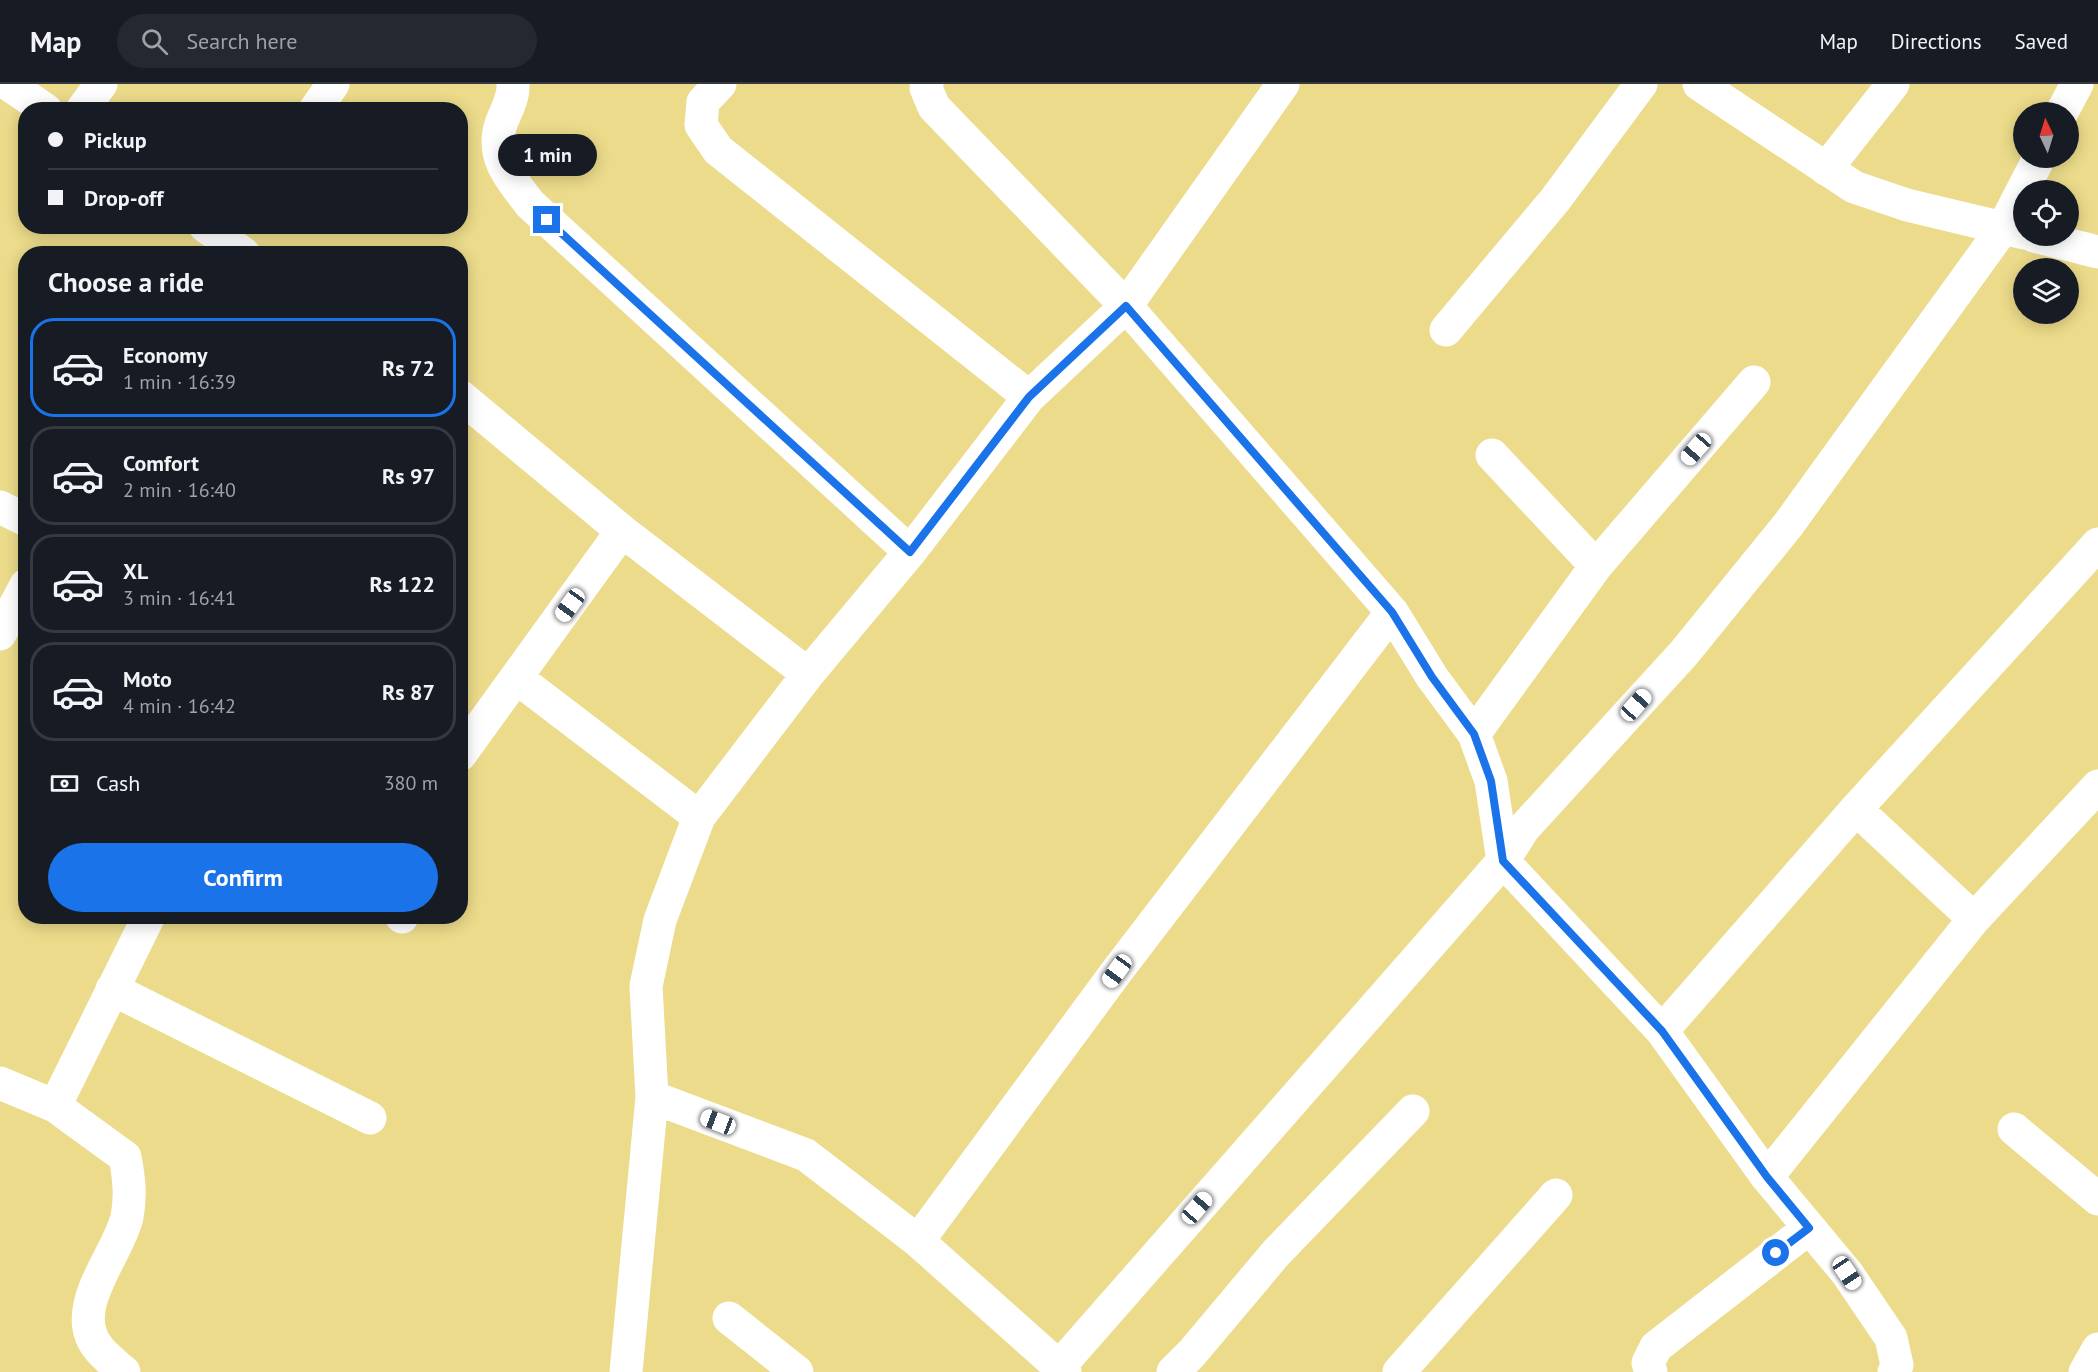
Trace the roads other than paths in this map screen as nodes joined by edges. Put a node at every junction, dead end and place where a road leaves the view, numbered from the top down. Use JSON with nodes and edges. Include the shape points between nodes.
{"nodes":[{"id":1,"x":8,"y":84,"type":"edge"},
{"id":2,"x":101,"y":84,"type":"edge"},
{"id":3,"x":333,"y":84,"type":"edge"},
{"id":4,"x":513,"y":84,"type":"edge"},
{"id":5,"x":720,"y":84,"type":"edge"},
{"id":6,"x":927,"y":84,"type":"edge"},
{"id":7,"x":1283,"y":84,"type":"edge"},
{"id":8,"x":1641,"y":84,"type":"edge"},
{"id":9,"x":1699,"y":84,"type":"edge"},
{"id":10,"x":1893,"y":84,"type":"edge"},
{"id":11,"x":2077,"y":84,"type":"edge"},
{"id":12,"x":34,"y":102,"type":"edge"},
{"id":13,"x":88,"y":102,"type":"edge"},
{"id":14,"x":321,"y":102,"type":"edge"},
{"id":15,"x":2067,"y":102,"type":"edge"},
{"id":16,"x":1826,"y":169,"type":"junction"},
{"id":17,"x":2013,"y":230,"type":"edge"},
{"id":18,"x":2013,"y":241,"type":"edge"},
{"id":19,"x":2075,"y":246,"type":"edge"},
{"id":20,"x":2098,"y":252,"type":"edge"},
{"id":21,"x":1126,"y":306,"type":"junction"},
{"id":22,"x":1446,"y":330,"type":"dead end"},
{"id":23,"x":1754,"y":382,"type":"dead end"},
{"id":24,"x":1029,"y":397,"type":"junction"},
{"id":25,"x":468,"y":403,"type":"edge"},
{"id":26,"x":1492,"y":455,"type":"dead end"},
{"id":27,"x":0,"y":507,"type":"edge"},
{"id":28,"x":18,"y":516,"type":"edge"},
{"id":29,"x":622,"y":531,"type":"junction"},
{"id":30,"x":2098,"y":544,"type":"edge"},
{"id":31,"x":910,"y":552,"type":"junction"},
{"id":32,"x":1596,"y":566,"type":"junction"},
{"id":33,"x":18,"y":600,"type":"edge"},
{"id":34,"x":1392,"y":612,"type":"junction"},
{"id":35,"x":0,"y":634,"type":"edge"},
{"id":36,"x":808,"y":674,"type":"junction"},
{"id":37,"x":517,"y":678,"type":"junction"},
{"id":38,"x":1474,"y":734,"type":"junction"},
{"id":39,"x":468,"y":744,"type":"edge"},
{"id":40,"x":2098,"y":786,"type":"edge"},
{"id":41,"x":1856,"y":809,"type":"junction"},
{"id":42,"x":699,"y":817,"type":"junction"},
{"id":43,"x":1503,"y":861,"type":"junction"},
{"id":44,"x":1974,"y":919,"type":"junction"},
{"id":45,"x":145,"y":924,"type":"edge"},
{"id":46,"x":112,"y":989,"type":"junction"},
{"id":47,"x":1662,"y":1031,"type":"junction"},
{"id":48,"x":0,"y":1083,"type":"edge"},
{"id":49,"x":652,"y":1097,"type":"junction"},
{"id":50,"x":55,"y":1106,"type":"junction"},
{"id":51,"x":1413,"y":1111,"type":"dead end"},
{"id":52,"x":370,"y":1118,"type":"dead end"},
{"id":53,"x":2014,"y":1128,"type":"dead end"},
{"id":54,"x":1767,"y":1177,"type":"junction"},
{"id":55,"x":1556,"y":1195,"type":"dead end"},
{"id":56,"x":2098,"y":1199,"type":"edge"},
{"id":57,"x":1809,"y":1228,"type":"junction"},
{"id":58,"x":918,"y":1241,"type":"junction"},
{"id":59,"x":729,"y":1317,"type":"dead end"},
{"id":60,"x":2098,"y":1349,"type":"edge"},
{"id":61,"x":1062,"y":1370,"type":"edge"},
{"id":62,"x":124,"y":1372,"type":"edge"},
{"id":63,"x":627,"y":1372,"type":"edge"},
{"id":64,"x":797,"y":1372,"type":"edge"},
{"id":65,"x":1173,"y":1372,"type":"edge"},
{"id":66,"x":1399,"y":1372,"type":"edge"},
{"id":67,"x":1651,"y":1372,"type":"edge"},
{"id":68,"x":1894,"y":1372,"type":"edge"},
{"id":69,"x":2085,"y":1372,"type":"edge"}],
"edges":[{"from":1,"to":12,"type":"street"},
{"from":2,"to":13,"type":"street"},
{"from":3,"to":14,"type":"street"},
{"from":4,"to":31,"type":"street","via":[[497,143],[503,167],[530,204]]},
{"from":5,"to":24,"type":"street","via":[[703,102],[701,125],[718,150]]},
{"from":6,"to":21,"type":"street","via":[[934,107]]},
{"from":7,"to":21,"type":"street"},
{"from":8,"to":22,"type":"street","via":[[1555,200]]},
{"from":9,"to":16,"type":"street"},
{"from":10,"to":16,"type":"street"},
{"from":11,"to":15,"type":"street"},
{"from":16,"to":17,"type":"street","via":[[1854,187],[1907,205]]},
{"from":18,"to":43,"type":"street","via":[[1684,653],[1524,828]]},
{"from":19,"to":20,"type":"street"},
{"from":21,"to":24,"type":"street"},
{"from":21,"to":34,"type":"street"},
{"from":23,"to":32,"type":"street"},
{"from":24,"to":31,"type":"street"},
{"from":25,"to":29,"type":"street"},
{"from":26,"to":32,"type":"street"},
{"from":27,"to":28,"type":"street"},
{"from":29,"to":36,"type":"street"},
{"from":29,"to":37,"type":"street"},
{"from":30,"to":41,"type":"street"},
{"from":31,"to":36,"type":"street"},
{"from":32,"to":38,"type":"street"},
{"from":33,"to":35,"type":"street"},
{"from":34,"to":38,"type":"street","via":[[1432,677]]},
{"from":34,"to":58,"type":"street","via":[[1117,971]]},
{"from":36,"to":42,"type":"street"},
{"from":37,"to":39,"type":"street"},
{"from":37,"to":42,"type":"street"},
{"from":38,"to":43,"type":"street","via":[[1491,781]]},
{"from":40,"to":44,"type":"street"},
{"from":41,"to":44,"type":"street"},
{"from":41,"to":47,"type":"street"},
{"from":42,"to":49,"type":"street","via":[[660,920],[646,986]]},
{"from":43,"to":47,"type":"street"},
{"from":43,"to":61,"type":"street"},
{"from":44,"to":54,"type":"street"},
{"from":45,"to":46,"type":"street"},
{"from":46,"to":50,"type":"street"},
{"from":46,"to":52,"type":"street"},
{"from":47,"to":54,"type":"street"},
{"from":48,"to":50,"type":"street"},
{"from":49,"to":58,"type":"street","via":[[806,1155]]},
{"from":49,"to":63,"type":"street"},
{"from":50,"to":62,"type":"street","via":[[125,1157],[131,1187],[126,1219],[92,1294],[88,1326],[98,1349]]},
{"from":51,"to":65,"type":"street","via":[[1276,1253]]},
{"from":53,"to":56,"type":"street"},
{"from":54,"to":57,"type":"street"},
{"from":55,"to":66,"type":"street"},
{"from":57,"to":67,"type":"street","via":[[1656,1347],[1648,1363]]},
{"from":57,"to":68,"type":"street","via":[[1847,1273],[1892,1338],[1897,1365]]},
{"from":58,"to":61,"type":"street"},
{"from":59,"to":64,"type":"street"},
{"from":60,"to":69,"type":"street"}]}
